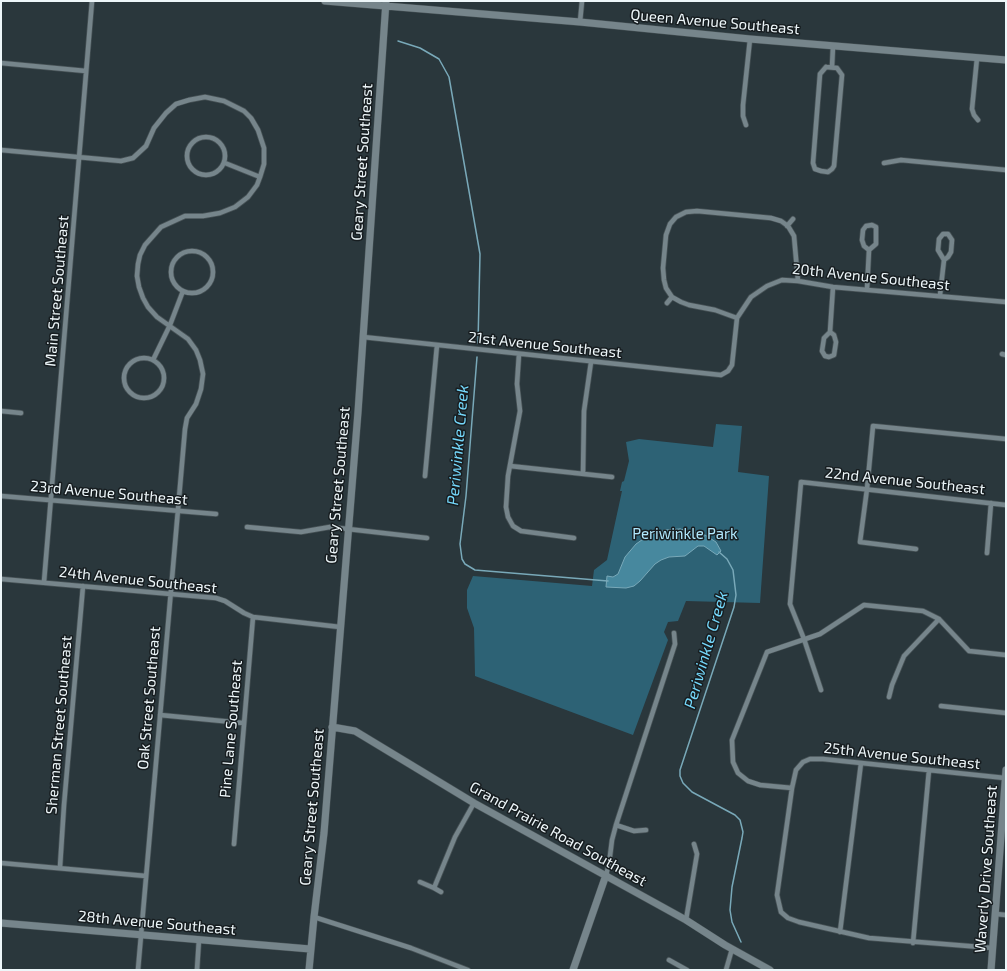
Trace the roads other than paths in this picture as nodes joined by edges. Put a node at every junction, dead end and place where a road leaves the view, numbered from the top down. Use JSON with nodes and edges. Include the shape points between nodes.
{"nodes":[{"id":1,"x":92,"y":1,"type":"edge"},
{"id":2,"x":325,"y":1,"type":"edge"},
{"id":3,"x":582,"y":1,"type":"edge"},
{"id":4,"x":386,"y":4,"type":"edge"},
{"id":5,"x":580,"y":22,"type":"junction"},
{"id":6,"x":750,"y":39,"type":"junction"},
{"id":7,"x":833,"y":46,"type":"junction"},
{"id":8,"x":976,"y":58,"type":"junction"},
{"id":9,"x":1006,"y":60,"type":"edge"},
{"id":10,"x":1,"y":63,"type":"edge"},
{"id":11,"x":832,"y":67,"type":"junction"},
{"id":12,"x":86,"y":71,"type":"junction"},
{"id":13,"x":978,"y":120,"type":"dead end"},
{"id":14,"x":746,"y":125,"type":"dead end"},
{"id":15,"x":1,"y":150,"type":"edge"},
{"id":16,"x":80,"y":157,"type":"junction"},
{"id":17,"x":225,"y":163,"type":"junction"},
{"id":18,"x":884,"y":163,"type":"dead end"},
{"id":19,"x":1006,"y":170,"type":"edge"},
{"id":20,"x":260,"y":177,"type":"junction"},
{"id":21,"x":672,"y":211,"type":"dead end"},
{"id":22,"x":676,"y":217,"type":"junction"},
{"id":23,"x":794,"y":219,"type":"dead end"},
{"id":24,"x":787,"y":226,"type":"junction"},
{"id":25,"x":869,"y":250,"type":"junction"},
{"id":26,"x":944,"y":260,"type":"junction"},
{"id":27,"x":798,"y":281,"type":"junction"},
{"id":28,"x":833,"y":287,"type":"junction"},
{"id":29,"x":867,"y":289,"type":"junction"},
{"id":30,"x":183,"y":291,"type":"junction"},
{"id":31,"x":940,"y":296,"type":"junction"},
{"id":32,"x":672,"y":297,"type":"junction"},
{"id":33,"x":1006,"y":302,"type":"edge"},
{"id":34,"x":666,"y":303,"type":"dead end"},
{"id":35,"x":737,"y":318,"type":"junction"},
{"id":36,"x":170,"y":325,"type":"junction"},
{"id":37,"x":830,"y":332,"type":"junction"},
{"id":38,"x":363,"y":337,"type":"junction"},
{"id":39,"x":437,"y":345,"type":"junction"},
{"id":40,"x":519,"y":354,"type":"junction"},
{"id":41,"x":153,"y":360,"type":"junction"},
{"id":42,"x":591,"y":362,"type":"junction"},
{"id":43,"x":725,"y":374,"type":"joint"},
{"id":44,"x":1,"y":411,"type":"edge"},
{"id":45,"x":21,"y":414,"type":"dead end"},
{"id":46,"x":1006,"y":439,"type":"edge"},
{"id":47,"x":510,"y":466,"type":"junction"},
{"id":48,"x":583,"y":474,"type":"junction"},
{"id":49,"x":425,"y":476,"type":"dead end"},
{"id":50,"x":612,"y":477,"type":"dead end"},
{"id":51,"x":867,"y":489,"type":"junction"},
{"id":52,"x":1,"y":496,"type":"edge"},
{"id":53,"x":51,"y":500,"type":"junction"},
{"id":54,"x":991,"y":503,"type":"junction"},
{"id":55,"x":1006,"y":505,"type":"edge"},
{"id":56,"x":178,"y":511,"type":"junction"},
{"id":57,"x":216,"y":514,"type":"dead end"},
{"id":58,"x":247,"y":527,"type":"dead end"},
{"id":59,"x":348,"y":529,"type":"junction"},
{"id":60,"x":427,"y":538,"type":"dead end"},
{"id":61,"x":574,"y":538,"type":"dead end"},
{"id":62,"x":916,"y":549,"type":"dead end"},
{"id":63,"x":987,"y":553,"type":"dead end"},
{"id":64,"x":1,"y":579,"type":"edge"},
{"id":65,"x":44,"y":582,"type":"junction"},
{"id":66,"x":83,"y":586,"type":"junction"},
{"id":67,"x":170,"y":593,"type":"junction"},
{"id":68,"x":253,"y":617,"type":"junction"},
{"id":69,"x":938,"y":619,"type":"junction"},
{"id":70,"x":340,"y":627,"type":"junction"},
{"id":71,"x":674,"y":633,"type":"dead end"},
{"id":72,"x":804,"y":639,"type":"junction"},
{"id":73,"x":1006,"y":655,"type":"edge"},
{"id":74,"x":822,"y":690,"type":"dead end"},
{"id":75,"x":889,"y":697,"type":"dead end"},
{"id":76,"x":941,"y":706,"type":"dead end"},
{"id":77,"x":1006,"y":713,"type":"edge"},
{"id":78,"x":160,"y":715,"type":"junction"},
{"id":79,"x":243,"y":723,"type":"junction"},
{"id":80,"x":332,"y":727,"type":"junction"},
{"id":81,"x":861,"y":763,"type":"junction"},
{"id":82,"x":929,"y":770,"type":"junction"},
{"id":83,"x":1006,"y":774,"type":"edge"},
{"id":84,"x":792,"y":788,"type":"junction"},
{"id":85,"x":474,"y":802,"type":"junction"},
{"id":86,"x":616,"y":825,"type":"junction"},
{"id":87,"x":646,"y":830,"type":"dead end"},
{"id":88,"x":234,"y":844,"type":"dead end"},
{"id":89,"x":694,"y":844,"type":"dead end"},
{"id":90,"x":1,"y":863,"type":"edge"},
{"id":91,"x":60,"y":867,"type":"junction"},
{"id":92,"x":606,"y":875,"type":"junction"},
{"id":93,"x":146,"y":876,"type":"junction"},
{"id":94,"x":420,"y":882,"type":"dead end"},
{"id":95,"x":434,"y":888,"type":"junction"},
{"id":96,"x":440,"y":892,"type":"dead end"},
{"id":97,"x":996,"y":914,"type":"junction"},
{"id":98,"x":1006,"y":916,"type":"edge"},
{"id":99,"x":314,"y":917,"type":"junction"},
{"id":100,"x":686,"y":920,"type":"junction"},
{"id":101,"x":1,"y":923,"type":"edge"},
{"id":102,"x":840,"y":932,"type":"junction"},
{"id":103,"x":141,"y":935,"type":"junction"},
{"id":104,"x":200,"y":939,"type":"junction"},
{"id":105,"x":913,"y":943,"type":"junction"},
{"id":106,"x":993,"y":948,"type":"junction"},
{"id":107,"x":310,"y":949,"type":"junction"},
{"id":108,"x":732,"y":949,"type":"junction"},
{"id":109,"x":669,"y":960,"type":"dead end"},
{"id":110,"x":138,"y":970,"type":"edge"},
{"id":111,"x":197,"y":970,"type":"edge"},
{"id":112,"x":309,"y":970,"type":"edge"},
{"id":113,"x":468,"y":970,"type":"edge"},
{"id":114,"x":573,"y":970,"type":"edge"},
{"id":115,"x":687,"y":970,"type":"edge"},
{"id":116,"x":726,"y":970,"type":"edge"},
{"id":117,"x":770,"y":970,"type":"edge"},
{"id":118,"x":991,"y":970,"type":"edge"}],
"edges":[{"from":1,"to":12,"type":"street","name":"Main Street Southeast"},
{"from":2,"to":4,"type":"main road","name":"Queen Avenue Southeast"},
{"from":3,"to":5,"type":"street"},
{"from":4,"to":5,"type":"main road","name":"Queen Avenue Southeast"},
{"from":4,"to":38,"type":"main road","name":"Geary Street Southeast"},
{"from":5,"to":6,"type":"main road","name":"Queen Avenue Southeast"},
{"from":6,"to":7,"type":"main road","name":"Queen Avenue Southeast"},
{"from":6,"to":14,"type":"street","via":[[743,105]]},
{"from":7,"to":8,"type":"main road","name":"Queen Avenue Southeast"},
{"from":7,"to":11,"type":"street"},
{"from":8,"to":9,"type":"main road","name":"Queen Avenue Southeast"},
{"from":8,"to":13,"type":"street","via":[[972,108]]},
{"from":10,"to":12,"type":"street"},
{"from":11,"to":11,"type":"street","via":[[826,67],[820,74],[813,163],[815,169],[821,172],[828,172],[834,166],[842,75],[837,68]]},
{"from":12,"to":16,"type":"street","name":"Main Street Southeast"},
{"from":15,"to":16,"type":"street","name":"Oak Street Southeast"},
{"from":16,"to":20,"type":"street","name":"Oak Street Southeast","via":[[121,161],[133,158],[146,146],[160,118],[176,104],[205,97],[224,101],[244,111],[251,118],[264,148],[264,164]]},
{"from":16,"to":53,"type":"street","name":"Main Street Southeast"},
{"from":17,"to":17,"type":"street","via":[[212,175],[199,174],[189,166],[186,157],[188,148],[193,141],[201,137],[214,138],[224,146]]},
{"from":17,"to":20,"type":"street"},
{"from":18,"to":19,"type":"street","via":[[901,160]]},
{"from":20,"to":36,"type":"street","name":"Oak Street Southeast","via":[[248,197],[235,207],[220,213],[185,216],[161,227],[145,245],[138,264],[139,287],[148,307],[157,317]]},
{"from":21,"to":22,"type":"street"},
{"from":22,"to":24,"type":"street","via":[[697,210],[771,218]]},
{"from":22,"to":32,"type":"street","via":[[666,235],[663,268],[666,288]]},
{"from":23,"to":24,"type":"street"},
{"from":24,"to":27,"type":"street","via":[[794,236]]},
{"from":25,"to":25,"type":"street","via":[[862,240],[863,230],[866,226],[872,225],[876,227],[876,244]]},
{"from":25,"to":29,"type":"street"},
{"from":26,"to":26,"type":"street","via":[[938,250],[939,239],[943,234],[948,234],[952,240],[951,252]]},
{"from":26,"to":31,"type":"street"},
{"from":27,"to":28,"type":"street","name":"20th Avenue Southeast"},
{"from":27,"to":35,"type":"street","name":"20th Avenue Southeast","via":[[782,280],[767,286],[751,297]]},
{"from":28,"to":29,"type":"street","name":"20th Avenue Southeast"},
{"from":28,"to":37,"type":"street"},
{"from":29,"to":31,"type":"street","name":"20th Avenue Southeast"},
{"from":30,"to":30,"type":"street","via":[[198,293],[210,283],[212,267],[203,254],[187,252],[174,262],[172,278]]},
{"from":30,"to":36,"type":"street"},
{"from":31,"to":33,"type":"street","name":"20th Avenue Southeast"},
{"from":32,"to":34,"type":"street"},
{"from":32,"to":35,"type":"street","via":[[689,305]]},
{"from":35,"to":43,"type":"street","name":"20th Avenue Southeast","via":[[732,365]]},
{"from":36,"to":41,"type":"street"},
{"from":36,"to":56,"type":"street","name":"Oak Street Southeast","via":[[188,338],[196,350],[203,374],[201,389],[185,429]]},
{"from":37,"to":37,"type":"street","via":[[824,338],[822,351],[829,357],[834,355],[836,342]]},
{"from":38,"to":39,"type":"street","name":"21st Avenue Southeast"},
{"from":38,"to":59,"type":"main road","name":"Geary Street Southeast"},
{"from":39,"to":40,"type":"street","name":"21st Avenue Southeast"},
{"from":39,"to":49,"type":"street"},
{"from":40,"to":42,"type":"street","name":"21st Avenue Southeast"},
{"from":40,"to":47,"type":"street","via":[[516,384],[520,411]]},
{"from":41,"to":41,"type":"street","via":[[138,359],[126,369],[125,384],[135,396],[150,397],[162,387],[163,372]]},
{"from":42,"to":43,"type":"street","name":"21st Avenue Southeast"},
{"from":42,"to":48,"type":"street","via":[[584,411]]},
{"from":44,"to":45,"type":"street"},
{"from":46,"to":51,"type":"street","via":[[873,426]]},
{"from":47,"to":48,"type":"street"},
{"from":47,"to":61,"type":"street","via":[[506,507],[512,526],[521,531]]},
{"from":48,"to":50,"type":"street"},
{"from":51,"to":54,"type":"street","name":"22nd Avenue Southeast"},
{"from":51,"to":62,"type":"street","via":[[860,542]]},
{"from":51,"to":72,"type":"street","name":"22nd Avenue Southeast","via":[[801,482],[790,604]]},
{"from":52,"to":53,"type":"street","name":"23rd Avenue Southeast"},
{"from":53,"to":56,"type":"street","name":"23rd Avenue Southeast"},
{"from":53,"to":65,"type":"street","name":"Main Street Southeast"},
{"from":54,"to":55,"type":"street","name":"22nd Avenue Southeast"},
{"from":54,"to":63,"type":"street"},
{"from":56,"to":57,"type":"street","name":"23rd Avenue Southeast"},
{"from":56,"to":67,"type":"street","name":"Oak Street Southeast"},
{"from":58,"to":59,"type":"street","via":[[301,532],[330,527]]},
{"from":59,"to":60,"type":"street"},
{"from":59,"to":70,"type":"main road","name":"Geary Street Southeast"},
{"from":64,"to":65,"type":"street","name":"24th Avenue Southeast"},
{"from":65,"to":66,"type":"street","name":"24th Avenue Southeast"},
{"from":66,"to":67,"type":"street","name":"24th Avenue Southeast"},
{"from":66,"to":91,"type":"street","name":"Sherman Street Southeast"},
{"from":67,"to":68,"type":"street","name":"24th Avenue Southeast","via":[[216,598]]},
{"from":67,"to":78,"type":"street","name":"Oak Street Southeast"},
{"from":68,"to":70,"type":"street","name":"24th Avenue Southeast"},
{"from":68,"to":79,"type":"street","name":"Pine Lane Southeast"},
{"from":69,"to":72,"type":"street","via":[[923,611],[864,605],[820,634]]},
{"from":69,"to":73,"type":"street","via":[[969,651]]},
{"from":69,"to":75,"type":"street","via":[[904,656]]},
{"from":70,"to":80,"type":"main road","name":"Geary Street Southeast"},
{"from":71,"to":86,"type":"street","via":[[675,644]]},
{"from":72,"to":74,"type":"street"},
{"from":72,"to":84,"type":"street","via":[[767,652],[732,740],[733,762],[738,773],[748,781],[760,785]]},
{"from":76,"to":77,"type":"street"},
{"from":78,"to":79,"type":"street"},
{"from":78,"to":93,"type":"street","name":"Oak Street Southeast"},
{"from":79,"to":88,"type":"street","name":"Pine Lane Southeast"},
{"from":80,"to":85,"type":"main road","name":"Grand Prairie Road Southeast","via":[[355,732]]},
{"from":80,"to":99,"type":"main road","name":"Geary Street Southeast","via":[[324,833]]},
{"from":81,"to":82,"type":"street","name":"25th Avenue Southeast"},
{"from":81,"to":84,"type":"street","name":"25th Avenue Southeast","via":[[810,759],[796,770]]},
{"from":81,"to":102,"type":"street"},
{"from":82,"to":83,"type":"street","name":"25th Avenue Southeast"},
{"from":82,"to":105,"type":"street"},
{"from":83,"to":97,"type":"main road","name":"Waverly Drive Southeast"},
{"from":84,"to":102,"type":"street","name":"25th Avenue Southeast","via":[[777,895],[781,912],[799,922]]},
{"from":85,"to":92,"type":"main road","name":"Grand Prairie Road Southeast"},
{"from":85,"to":95,"type":"street","via":[[455,837]]},
{"from":86,"to":87,"type":"street","via":[[634,831]]},
{"from":86,"to":92,"type":"street"},
{"from":89,"to":100,"type":"street","via":[[697,854]]},
{"from":90,"to":91,"type":"street"},
{"from":91,"to":93,"type":"street"},
{"from":92,"to":100,"type":"main road","name":"Grand Prairie Road Southeast"},
{"from":92,"to":114,"type":"main road"},
{"from":93,"to":103,"type":"street","name":"Oak Street Southeast"},
{"from":94,"to":95,"type":"street"},
{"from":95,"to":96,"type":"street"},
{"from":97,"to":98,"type":"street"},
{"from":97,"to":106,"type":"main road","name":"Waverly Drive Southeast"},
{"from":99,"to":107,"type":"main road","name":"Geary Street Southeast"},
{"from":99,"to":113,"type":"street","via":[[412,948]]},
{"from":100,"to":108,"type":"main road","name":"Grand Prairie Road Southeast"},
{"from":101,"to":103,"type":"main road","name":"28th Avenue Southeast"},
{"from":102,"to":105,"type":"street"},
{"from":103,"to":104,"type":"main road","name":"28th Avenue Southeast"},
{"from":103,"to":110,"type":"street","name":"Oak Street Southeast"},
{"from":104,"to":107,"type":"main road","name":"28th Avenue Southeast"},
{"from":104,"to":111,"type":"street"},
{"from":105,"to":106,"type":"street"},
{"from":106,"to":118,"type":"main road","name":"Waverly Drive Southeast"},
{"from":107,"to":112,"type":"main road","name":"Geary Street Southeast"},
{"from":108,"to":116,"type":"street"},
{"from":108,"to":117,"type":"main road","name":"Grand Prairie Road Southeast"},
{"from":109,"to":115,"type":"street"}]}
